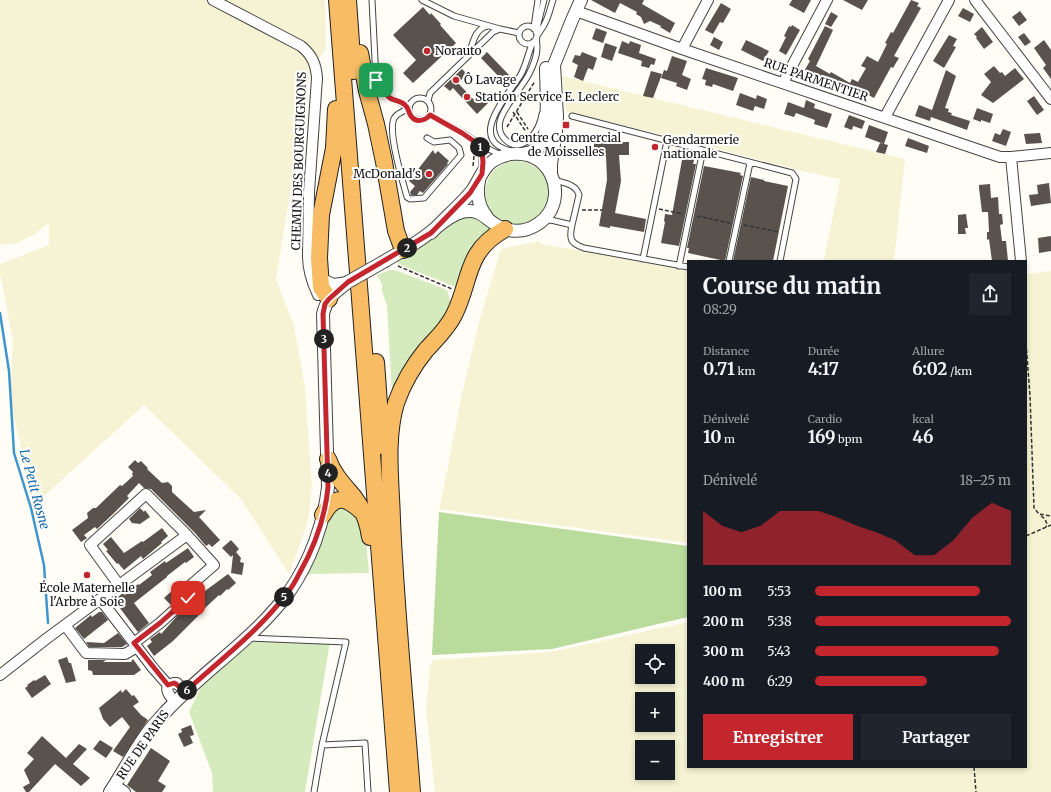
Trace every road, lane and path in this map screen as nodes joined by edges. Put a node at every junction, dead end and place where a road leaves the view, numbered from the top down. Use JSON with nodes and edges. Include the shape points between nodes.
{"nodes":[{"id":1,"x":213,"y":0,"type":"edge"},
{"id":2,"x":337,"y":0,"type":"edge"},
{"id":3,"x":348,"y":0,"type":"edge"},
{"id":4,"x":356,"y":0,"type":"edge"},
{"id":5,"x":372,"y":0,"type":"edge"},
{"id":6,"x":422,"y":0,"type":"edge"},
{"id":7,"x":538,"y":0,"type":"edge"},
{"id":8,"x":544,"y":0,"type":"edge"},
{"id":9,"x":553,"y":0,"type":"edge"},
{"id":10,"x":708,"y":0,"type":"edge"},
{"id":11,"x":827,"y":0,"type":"edge"},
{"id":12,"x":949,"y":0,"type":"edge"},
{"id":13,"x":975,"y":0,"type":"edge"},
{"id":14,"x":576,"y":10,"type":"edge"},
{"id":15,"x":489,"y":26,"type":"junction"},
{"id":16,"x":500,"y":29,"type":"junction"},
{"id":17,"x":519,"y":33,"type":"junction"},
{"id":18,"x":535,"y":35,"type":"junction"},
{"id":19,"x":682,"y":49,"type":"junction"},
{"id":20,"x":469,"y":55,"type":"junction"},
{"id":21,"x":546,"y":68,"type":"junction"},
{"id":22,"x":783,"y":83,"type":"junction"},
{"id":23,"x":344,"y":93,"type":"junction"},
{"id":24,"x":1051,"y":99,"type":"edge"},
{"id":25,"x":428,"y":101,"type":"junction"},
{"id":26,"x":408,"y":109,"type":"junction"},
{"id":27,"x":430,"y":115,"type":"junction"},
{"id":28,"x":572,"y":116,"type":"dead end"},
{"id":29,"x":885,"y":118,"type":"junction"},
{"id":30,"x":427,"y":138,"type":"dead end"},
{"id":31,"x":667,"y":141,"type":"junction"},
{"id":32,"x":478,"y":144,"type":"junction"},
{"id":33,"x":703,"y":150,"type":"junction"},
{"id":34,"x":1051,"y":153,"type":"edge"},
{"id":35,"x":522,"y":154,"type":"junction"},
{"id":36,"x":505,"y":156,"type":"junction"},
{"id":37,"x":1011,"y":157,"type":"junction"},
{"id":38,"x":750,"y":163,"type":"junction"},
{"id":39,"x":481,"y":176,"type":"junction"},
{"id":40,"x":552,"y":178,"type":"junction"},
{"id":41,"x":317,"y":193,"type":"junction"},
{"id":42,"x":653,"y":208,"type":"junction"},
{"id":43,"x":602,"y":210,"type":"dead end"},
{"id":44,"x":575,"y":211,"type":"junction"},
{"id":45,"x":689,"y":215,"type":"junction"},
{"id":46,"x":487,"y":217,"type":"junction"},
{"id":47,"x":542,"y":221,"type":"junction"},
{"id":48,"x":572,"y":224,"type":"junction"},
{"id":49,"x":737,"y":224,"type":"junction"},
{"id":50,"x":504,"y":229,"type":"junction"},
{"id":51,"x":431,"y":233,"type":"junction"},
{"id":52,"x":785,"y":233,"type":"junction"},
{"id":53,"x":403,"y":250,"type":"junction"},
{"id":54,"x":643,"y":259,"type":"junction"},
{"id":55,"x":385,"y":260,"type":"junction"},
{"id":56,"x":729,"y":260,"type":"edge"},
{"id":57,"x":780,"y":260,"type":"edge"},
{"id":58,"x":1021,"y":260,"type":"edge"},
{"id":59,"x":679,"y":266,"type":"junction"},
{"id":60,"x":687,"y":267,"type":"edge"},
{"id":61,"x":314,"y":273,"type":"junction"},
{"id":62,"x":348,"y":282,"type":"junction"},
{"id":63,"x":462,"y":294,"type":"junction"},
{"id":64,"x":327,"y":302,"type":"junction"},
{"id":65,"x":1027,"y":356,"type":"edge"},
{"id":66,"x":328,"y":459,"type":"junction"},
{"id":67,"x":1039,"y":514,"type":"junction"},
{"id":68,"x":323,"y":515,"type":"junction"},
{"id":69,"x":1051,"y":516,"type":"edge"},
{"id":70,"x":366,"y":519,"type":"junction"},
{"id":71,"x":1051,"y":525,"type":"edge"},
{"id":72,"x":1045,"y":528,"type":"junction"},
{"id":73,"x":187,"y":535,"type":"junction"},
{"id":74,"x":1027,"y":536,"type":"edge"},
{"id":75,"x":395,"y":575,"type":"junction"},
{"id":76,"x":119,"y":585,"type":"junction"},
{"id":77,"x":100,"y":599,"type":"junction"},
{"id":78,"x":65,"y":625,"type":"junction"},
{"id":79,"x":246,"y":638,"type":"junction"},
{"id":80,"x":135,"y":645,"type":"junction"},
{"id":81,"x":0,"y":675,"type":"edge"},
{"id":82,"x":168,"y":685,"type":"junction"},
{"id":83,"x":179,"y":697,"type":"junction"},
{"id":84,"x":322,"y":745,"type":"junction"},
{"id":85,"x":974,"y":768,"type":"edge"},
{"id":86,"x":117,"y":790,"type":"edge"},
{"id":87,"x":314,"y":792,"type":"edge"},
{"id":88,"x":368,"y":792,"type":"edge"},
{"id":89,"x":397,"y":792,"type":"edge"},
{"id":90,"x":412,"y":792,"type":"edge"},
{"id":91,"x":976,"y":792,"type":"edge"}],
"edges":[{"from":1,"to":41,"type":"street","name":"CHEMIN DES BOURGUIGNONS","via":[[301,46],[314,60],[317,78]]},
{"from":2,"to":23,"type":"highway"},
{"from":3,"to":75,"type":"highway","via":[[382,449]]},
{"from":4,"to":53,"type":"highway","via":[[362,68],[384,162],[396,231]]},
{"from":5,"to":26,"type":"lane","via":[[376,80],[391,98]]},
{"from":6,"to":15,"type":"lane","via":[[454,16]]},
{"from":7,"to":18,"type":"lane"},
{"from":8,"to":18,"type":"lane"},
{"from":9,"to":18,"type":"lane","via":[[546,22]]},
{"from":10,"to":19,"type":"street"},
{"from":11,"to":22,"type":"street"},
{"from":12,"to":29,"type":"street"},
{"from":13,"to":24,"type":"street"},
{"from":14,"to":19,"type":"street","name":"RUE PARMENTIER"},
{"from":14,"to":21,"type":"street"},
{"from":14,"to":40,"type":"street","via":[[554,65],[557,116],[551,164]]},
{"from":15,"to":16,"type":"lane"},
{"from":15,"to":20,"type":"lane","via":[[478,31]]},
{"from":16,"to":17,"type":"lane"},
{"from":16,"to":20,"type":"lane","via":[[488,36]]},
{"from":17,"to":18,"type":"lane","via":[[524,27],[530,26]]},
{"from":17,"to":18,"type":"lane","via":[[523,43],[528,44]]},
{"from":18,"to":21,"type":"lane","via":[[535,61],[500,121],[499,130],[504,139],[511,143],[527,141],[540,121]]},
{"from":18,"to":35,"type":"lane","via":[[525,67],[499,106],[491,126],[493,138],[498,145]]},
{"from":19,"to":22,"type":"street","name":"RUE PARMENTIER"},
{"from":20,"to":25,"type":"lane","via":[[430,93]]},
{"from":21,"to":35,"type":"street","via":[[545,137],[536,149]]},
{"from":22,"to":29,"type":"street","name":"RUE PARMENTIER"},
{"from":23,"to":41,"type":"highway","via":[[336,106],[334,148]]},
{"from":23,"to":89,"type":"highway"},
{"from":25,"to":26,"type":"lane","via":[[416,98],[410,102]]},
{"from":25,"to":27,"type":"lane","via":[[431,107]]},
{"from":26,"to":27,"type":"lane","via":[[411,116],[418,120]]},
{"from":26,"to":30,"type":"lane","via":[[395,116],[392,123],[394,145],[407,197],[410,199],[424,198],[461,155],[459,148],[450,140],[434,142]]},
{"from":27,"to":32,"type":"lane"},
{"from":28,"to":31,"type":"lane"},
{"from":29,"to":37,"type":"street","name":"RUE PARMENTIER","via":[[1000,157]]},
{"from":31,"to":33,"type":"lane"},
{"from":31,"to":42,"type":"lane"},
{"from":32,"to":36,"type":"lane"},
{"from":32,"to":39,"type":"lane","via":[[482,151]]},
{"from":33,"to":38,"type":"lane"},
{"from":33,"to":45,"type":"lane"},
{"from":34,"to":37,"type":"street","name":"RUE PARMENTIER"},
{"from":35,"to":36,"type":"street"},
{"from":35,"to":40,"type":"street","via":[[540,161]]},
{"from":36,"to":39,"type":"street","via":[[489,165]]},
{"from":37,"to":58,"type":"street"},
{"from":38,"to":49,"type":"lane"},
{"from":38,"to":52,"type":"lane","via":[[792,173],[796,179]]},
{"from":39,"to":46,"type":"street","via":[[477,198]]},
{"from":39,"to":51,"type":"street","via":[[470,193]]},
{"from":40,"to":44,"type":"lane","via":[[569,184],[578,191]]},
{"from":40,"to":47,"type":"street","via":[[554,201],[551,211]]},
{"from":41,"to":61,"type":"highway","via":[[321,215],[319,258]]},
{"from":42,"to":45,"type":"path"},
{"from":42,"to":54,"type":"lane"},
{"from":43,"to":44,"type":"path"},
{"from":44,"to":48,"type":"lane"},
{"from":45,"to":49,"type":"path"},
{"from":45,"to":59,"type":"lane"},
{"from":46,"to":50,"type":"street"},
{"from":46,"to":51,"type":"street","via":[[476,212],[461,212]]},
{"from":47,"to":48,"type":"lane"},
{"from":47,"to":50,"type":"street","via":[[531,228],[518,231]]},
{"from":48,"to":54,"type":"lane","via":[[570,234],[575,245]]},
{"from":49,"to":52,"type":"path"},
{"from":49,"to":56,"type":"lane"},
{"from":50,"to":63,"type":"highway","via":[[492,236],[477,253]]},
{"from":51,"to":53,"type":"street"},
{"from":52,"to":57,"type":"lane"},
{"from":53,"to":55,"type":"street"},
{"from":54,"to":59,"type":"lane"},
{"from":55,"to":62,"type":"street","bridge":true},
{"from":55,"to":63,"type":"path"},
{"from":59,"to":60,"type":"lane"},
{"from":61,"to":62,"type":"street","via":[[333,284]]},
{"from":61,"to":64,"type":"highway"},
{"from":62,"to":64,"type":"street"},
{"from":63,"to":75,"type":"highway","via":[[450,322],[417,360],[399,394],[394,410],[390,442]]},
{"from":64,"to":66,"type":"street","name":"RUE DE PARIS","via":[[323,314]]},
{"from":65,"to":67,"type":"path","via":[[1034,508]]},
{"from":66,"to":68,"type":"street","name":"RUE DE PARIS","via":[[328,487]]},
{"from":66,"to":70,"type":"highway","via":[[332,470],[355,498]]},
{"from":67,"to":69,"type":"path"},
{"from":67,"to":72,"type":"path","via":[[1045,519]]},
{"from":68,"to":70,"type":"highway","via":[[330,504],[343,500],[356,506]]},
{"from":68,"to":79,"type":"street","name":"RUE DE PARIS","via":[[309,556],[289,591]]},
{"from":70,"to":89,"type":"highway"},
{"from":71,"to":72,"type":"path"},
{"from":72,"to":74,"type":"path"},
{"from":73,"to":76,"type":"street"},
{"from":73,"to":76,"type":"street","via":[[146,494],[90,545]]},
{"from":73,"to":80,"type":"street","via":[[214,565],[191,585],[188,598]]},
{"from":75,"to":90,"type":"highway"},
{"from":76,"to":77,"type":"street"},
{"from":77,"to":78,"type":"street"},
{"from":77,"to":80,"type":"street"},
{"from":78,"to":80,"type":"street","via":[[86,653],[125,654]]},
{"from":78,"to":81,"type":"street"},
{"from":79,"to":83,"type":"street","name":"RUE DE PARIS"},
{"from":79,"to":84,"type":"lane","via":[[346,642]]},
{"from":80,"to":82,"type":"street"},
{"from":82,"to":83,"type":"street","via":[[167,692]]},
{"from":82,"to":83,"type":"street","via":[[176,684]]},
{"from":83,"to":86,"type":"street","name":"RUE DE PARIS","via":[[158,720]]},
{"from":84,"to":87,"type":"lane"},
{"from":84,"to":88,"type":"lane","via":[[365,743]]},
{"from":85,"to":91,"type":"path"}]}
